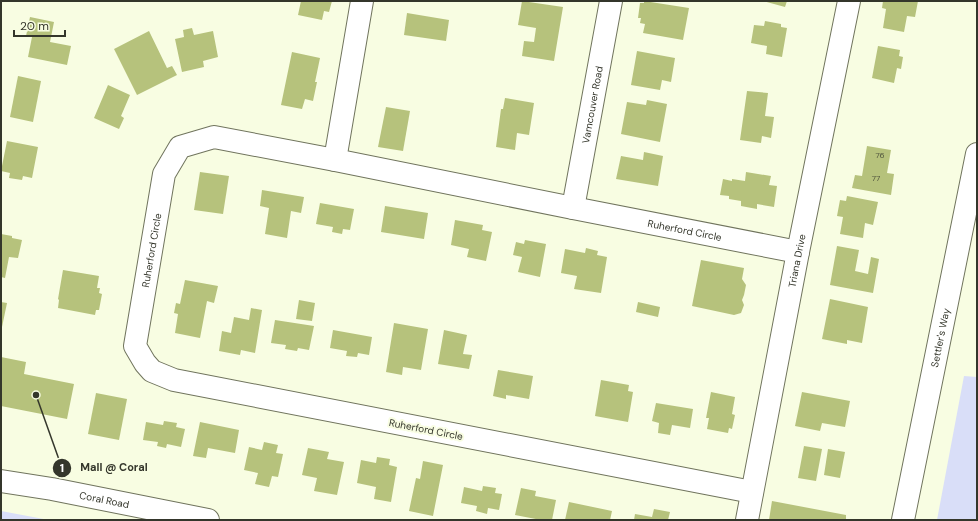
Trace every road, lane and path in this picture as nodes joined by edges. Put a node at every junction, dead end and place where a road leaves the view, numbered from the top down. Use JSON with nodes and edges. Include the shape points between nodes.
{"nodes":[{"id":1,"x":362,"y":1,"type":"edge"},
{"id":2,"x":611,"y":1,"type":"edge"},
{"id":3,"x":849,"y":1,"type":"edge"},
{"id":4,"x":977,"y":154,"type":"edge"},
{"id":5,"x":335,"y":160,"type":"junction"},
{"id":6,"x":572,"y":208,"type":"junction"},
{"id":7,"x":798,"y":252,"type":"junction"},
{"id":8,"x":1,"y":481,"type":"edge"},
{"id":9,"x":752,"y":492,"type":"junction"},
{"id":10,"x":208,"y":520,"type":"edge"},
{"id":11,"x":747,"y":520,"type":"edge"},
{"id":12,"x":903,"y":520,"type":"edge"}],
"edges":[{"from":1,"to":5,"type":"street"},
{"from":2,"to":6,"type":"street","name":"Vamcouver Road"},
{"from":3,"to":7,"type":"street","name":"Triana Drive"},
{"from":4,"to":12,"type":"street","name":"Settler's Way"},
{"from":5,"to":6,"type":"street","name":"Ruherford Circle"},
{"from":5,"to":9,"type":"street","name":"Ruherford Circle","via":[[214,137],[180,147],[164,174],[135,346],[152,371],[174,380]]},
{"from":6,"to":7,"type":"street","name":"Ruherford Circle"},
{"from":7,"to":9,"type":"street","name":"Triana Drive"},
{"from":8,"to":10,"type":"street","name":"Coral Road"},
{"from":9,"to":11,"type":"street","name":"Triana Drive"}]}
